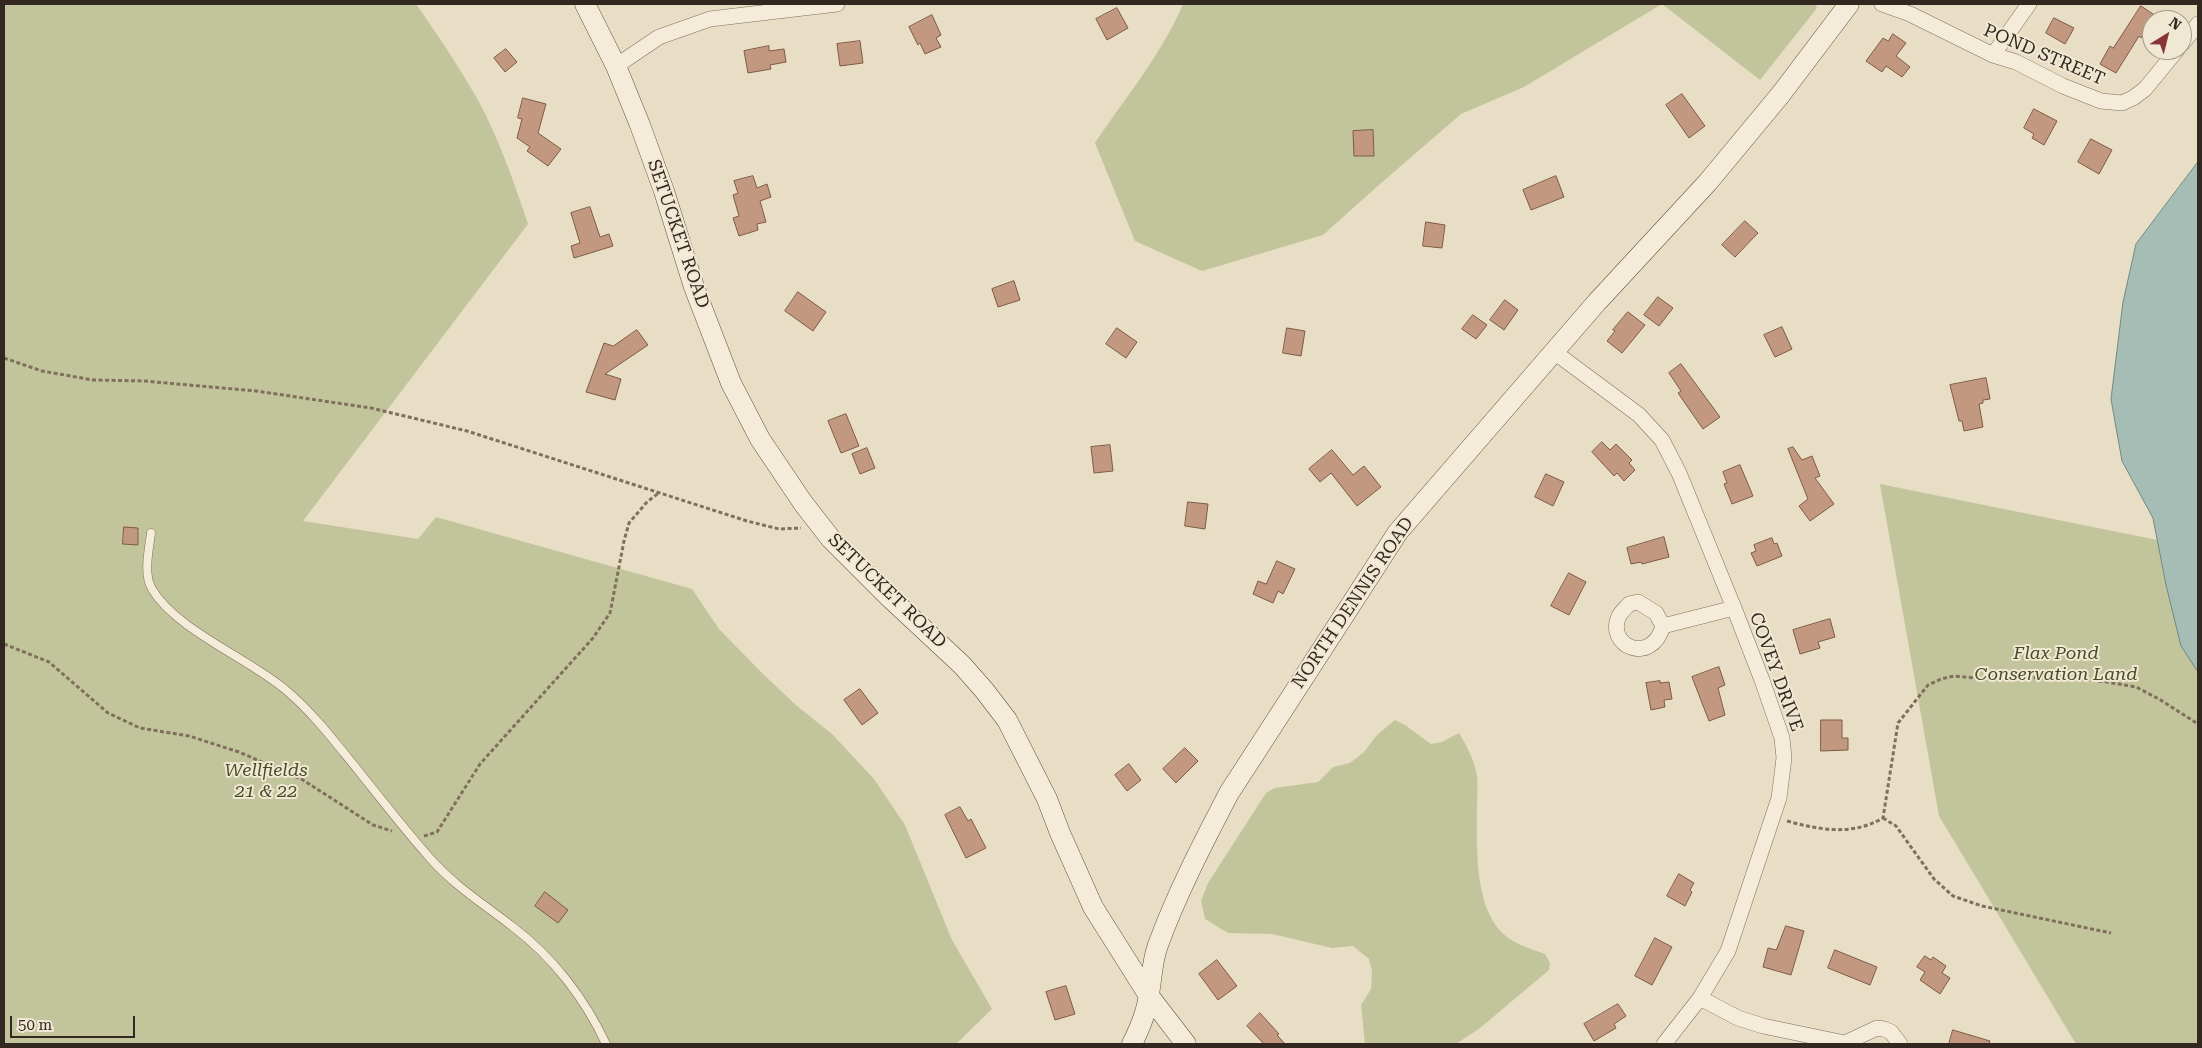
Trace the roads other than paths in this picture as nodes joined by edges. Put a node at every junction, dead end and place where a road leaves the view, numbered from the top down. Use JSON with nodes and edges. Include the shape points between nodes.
{"nodes":[{"id":1,"x":585,"y":4,"type":"edge"},
{"id":2,"x":837,"y":4,"type":"edge"},
{"id":3,"x":1849,"y":4,"type":"edge"},
{"id":4,"x":1882,"y":4,"type":"edge"},
{"id":5,"x":2029,"y":4,"type":"edge"},
{"id":6,"x":1993,"y":55,"type":"junction"},
{"id":7,"x":2169,"y":60,"type":"edge"},
{"id":8,"x":616,"y":66,"type":"junction"},
{"id":9,"x":1553,"y":351,"type":"junction"},
{"id":10,"x":151,"y":533,"type":"dead end"},
{"id":11,"x":1734,"y":608,"type":"junction"},
{"id":12,"x":1662,"y":626,"type":"dead end"},
{"id":13,"x":1149,"y":996,"type":"junction"},
{"id":14,"x":1700,"y":998,"type":"junction"},
{"id":15,"x":606,"y":1044,"type":"edge"},
{"id":16,"x":1132,"y":1044,"type":"edge"},
{"id":17,"x":1186,"y":1044,"type":"edge"},
{"id":18,"x":1664,"y":1044,"type":"edge"},
{"id":19,"x":1846,"y":1044,"type":"edge"},
{"id":20,"x":1900,"y":1044,"type":"edge"}],
"edges":[{"from":1,"to":8,"type":"main road","name":"SETUCKET ROAD"},
{"from":2,"to":8,"type":"street","via":[[710,19],[659,37]]},
{"from":3,"to":9,"type":"main road","name":"NORTH DENNIS ROAD","via":[[1781,94],[1673,221]]},
{"from":4,"to":6,"type":"street","name":"POND STREET","via":[[1918,17]]},
{"from":5,"to":6,"type":"street"},
{"from":6,"to":7,"type":"street","name":"POND STREET","via":[[2016,62],[2101,101],[2122,103],[2145,89]]},
{"from":8,"to":13,"type":"main road","name":"SETUCKET ROAD","via":[[731,383],[760,439],[820,525],[849,558],[962,665],[1006,720],[1047,799],[1093,906]]},
{"from":9,"to":11,"type":"street","name":"COVEY DRIVE","via":[[1639,416],[1662,440],[1679,473]]},
{"from":9,"to":13,"type":"main road","name":"NORTH DENNIS ROAD","via":[[1385,548],[1229,793],[1187,876],[1157,946]]},
{"from":10,"to":15,"type":"lane","via":[[147,578],[152,590],[176,615],[271,679],[308,710],[444,873],[540,950],[580,999]]},
{"from":11,"to":12,"type":"street"},
{"from":11,"to":14,"type":"street","name":"COVEY DRIVE","via":[[1782,738],[1784,758],[1779,798],[1728,951]]},
{"from":13,"to":16,"type":"main road","name":"NORTH DENNIS ROAD"},
{"from":13,"to":17,"type":"main road","name":"SETUCKET ROAD"},
{"from":14,"to":18,"type":"street","name":"COVEY DRIVE"},
{"from":14,"to":19,"type":"street","via":[[1738,1018],[1763,1026]]},
{"from":19,"to":20,"type":"street","via":[[1877,1028],[1891,1032]]}]}
